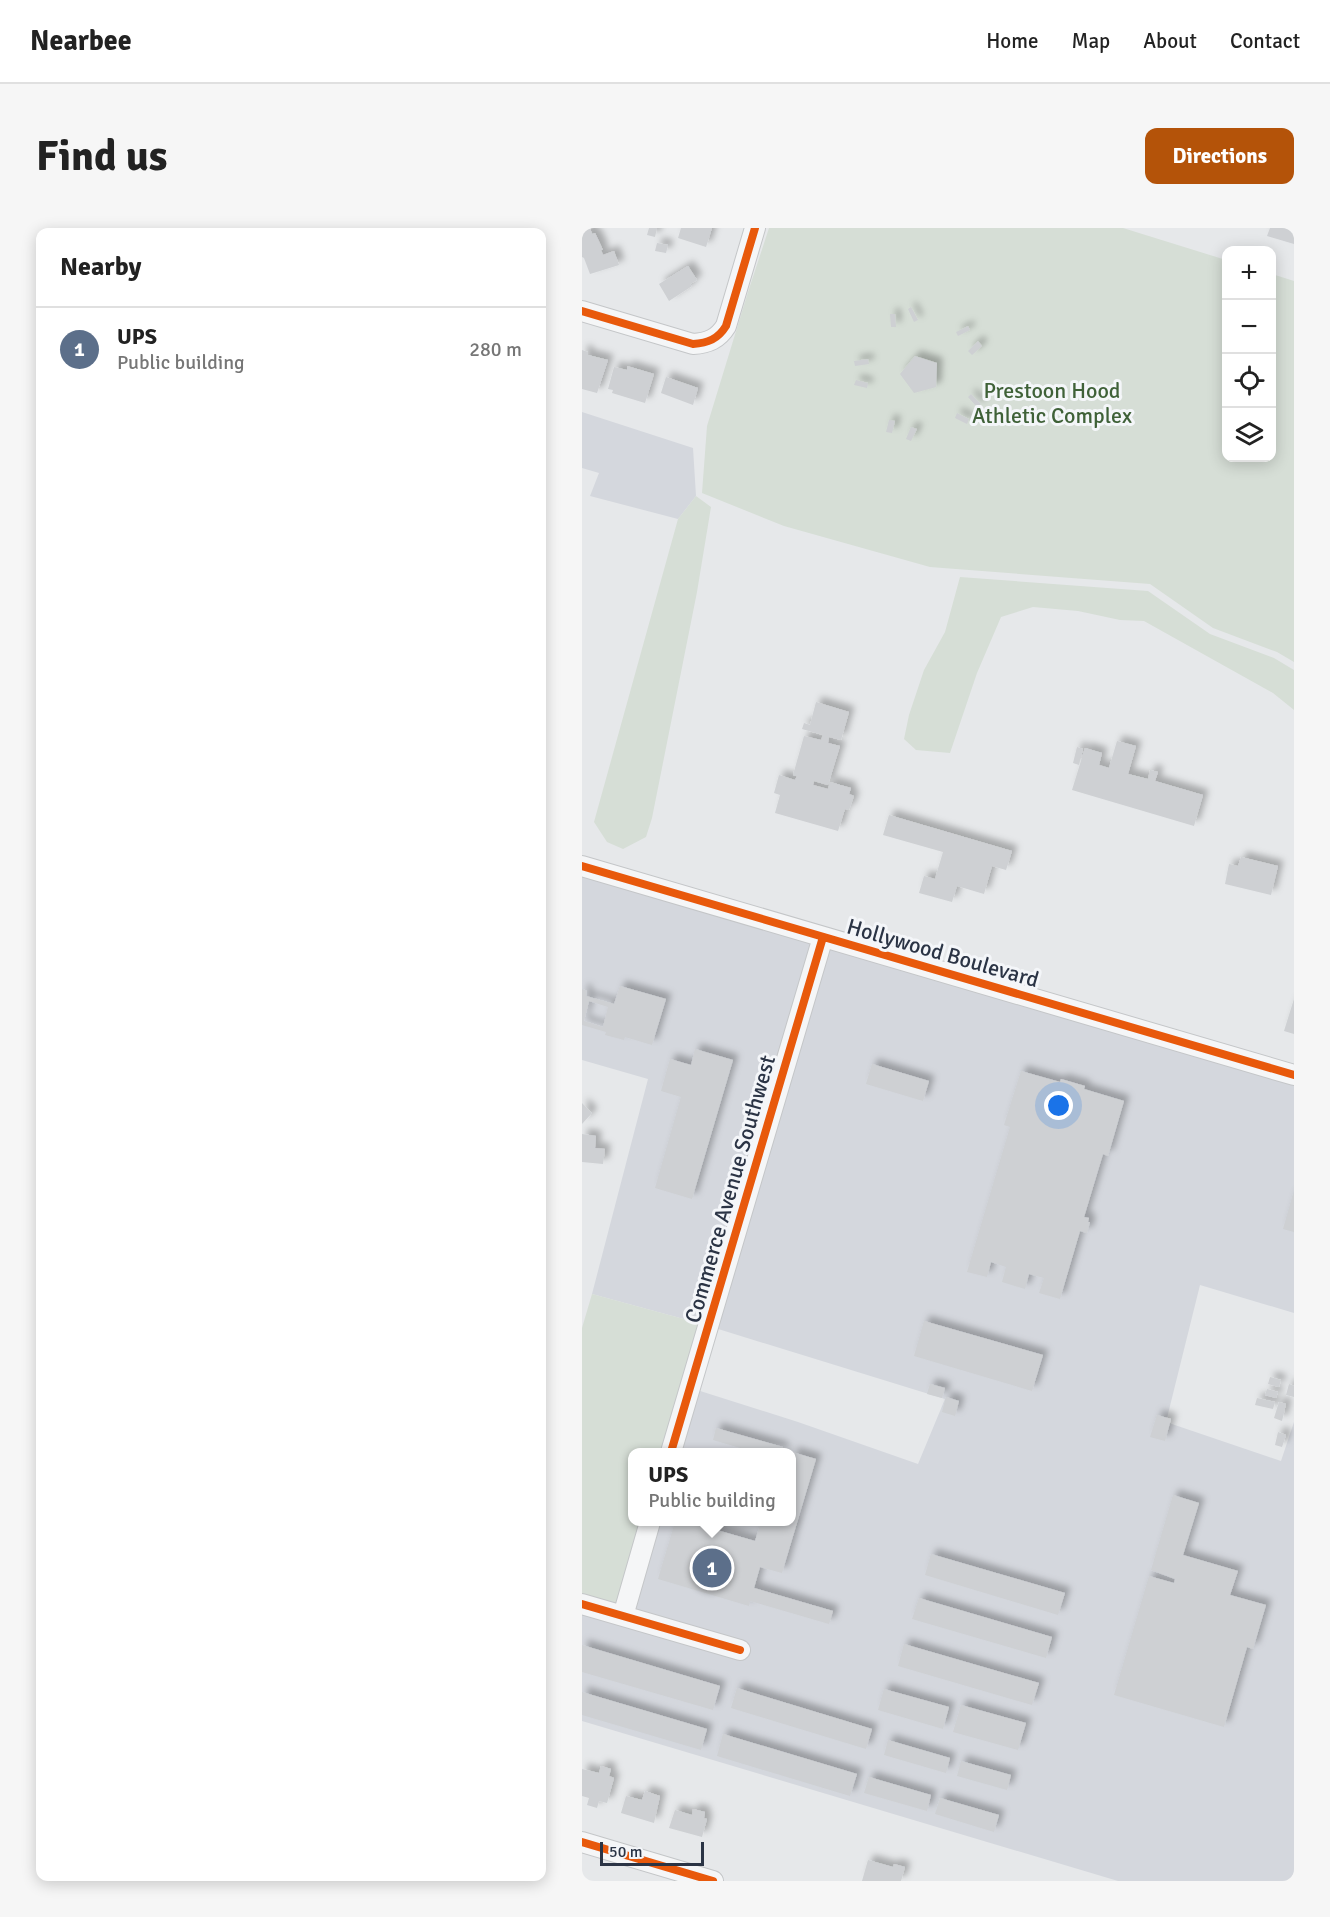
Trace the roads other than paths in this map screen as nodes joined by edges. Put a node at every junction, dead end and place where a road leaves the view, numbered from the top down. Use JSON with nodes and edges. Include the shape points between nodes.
{"nodes":[{"id":1,"x":755,"y":228,"type":"edge"},
{"id":2,"x":582,"y":311,"type":"edge"},
{"id":3,"x":582,"y":866,"type":"edge"},
{"id":4,"x":823,"y":937,"type":"junction"},
{"id":5,"x":1294,"y":1075,"type":"edge"},
{"id":6,"x":672,"y":1448,"type":"edge"},
{"id":7,"x":649,"y":1526,"type":"edge"},
{"id":8,"x":582,"y":1604,"type":"edge"},
{"id":9,"x":622,"y":1616,"type":"junction"},
{"id":10,"x":740,"y":1650,"type":"dead end"},
{"id":11,"x":582,"y":1842,"type":"edge"},
{"id":12,"x":712,"y":1881,"type":"edge"}],
"edges":[{"from":1,"to":2,"type":"street","via":[[726,326],[705,343],[693,344]]},
{"from":3,"to":4,"type":"street","name":"Hollywood Boulevard"},
{"from":4,"to":5,"type":"street","name":"Hollywood Boulevard"},
{"from":4,"to":6,"type":"street","name":"Commerce Avenue Southwest"},
{"from":7,"to":9,"type":"street"},
{"from":8,"to":9,"type":"street"},
{"from":9,"to":10,"type":"street"},
{"from":11,"to":12,"type":"street"}]}
